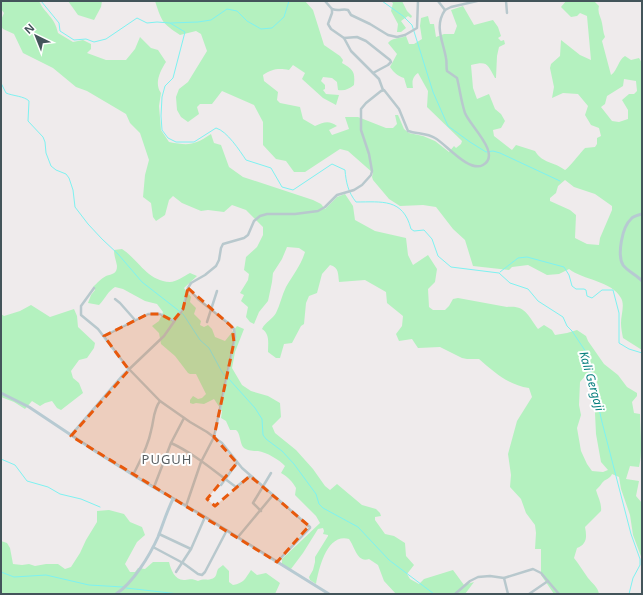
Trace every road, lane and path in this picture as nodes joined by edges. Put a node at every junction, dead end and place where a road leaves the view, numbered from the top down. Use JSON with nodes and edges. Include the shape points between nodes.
{"nodes":[{"id":1,"x":324,"y":1,"type":"edge"},
{"id":2,"x":418,"y":1,"type":"edge"},
{"id":3,"x":438,"y":1,"type":"edge"},
{"id":4,"x":453,"y":1,"type":"edge"},
{"id":5,"x":477,"y":1,"type":"edge"},
{"id":6,"x":506,"y":1,"type":"edge"},
{"id":7,"x":455,"y":6,"type":"junction"},
{"id":8,"x":332,"y":9,"type":"junction"},
{"id":9,"x":445,"y":10,"type":"junction"},
{"id":10,"x":507,"y":13,"type":"dead end"},
{"id":11,"x":344,"y":38,"type":"junction"},
{"id":12,"x":373,"y":73,"type":"junction"},
{"id":13,"x":383,"y":90,"type":"junction"},
{"id":14,"x":642,"y":214,"type":"edge"},
{"id":15,"x":642,"y":281,"type":"edge"},
{"id":16,"x":94,"y":288,"type":"dead end"},
{"id":17,"x":188,"y":288,"type":"junction"},
{"id":18,"x":217,"y":291,"type":"dead end"},
{"id":19,"x":115,"y":299,"type":"dead end"},
{"id":20,"x":210,"y":308,"type":"junction"},
{"id":21,"x":135,"y":320,"type":"junction"},
{"id":22,"x":174,"y":321,"type":"junction"},
{"id":23,"x":207,"y":322,"type":"dead end"},
{"id":24,"x":104,"y":336,"type":"junction"},
{"id":25,"x":129,"y":370,"type":"junction"},
{"id":26,"x":1,"y":393,"type":"edge"},
{"id":27,"x":160,"y":401,"type":"junction"},
{"id":28,"x":184,"y":418,"type":"junction"},
{"id":29,"x":71,"y":436,"type":"junction"},
{"id":30,"x":214,"y":437,"type":"junction"},
{"id":31,"x":171,"y":443,"type":"junction"},
{"id":32,"x":201,"y":462,"type":"junction"},
{"id":33,"x":237,"y":463,"type":"junction"},
{"id":34,"x":271,"y":473,"type":"dead end"},
{"id":35,"x":133,"y":475,"type":"junction"},
{"id":36,"x":250,"y":476,"type":"junction"},
{"id":37,"x":225,"y":478,"type":"junction"},
{"id":38,"x":221,"y":485,"type":"dead end"},
{"id":39,"x":154,"y":487,"type":"junction"},
{"id":40,"x":263,"y":487,"type":"junction"},
{"id":41,"x":273,"y":495,"type":"junction"},
{"id":42,"x":174,"y":499,"type":"junction"},
{"id":43,"x":186,"y":506,"type":"junction"},
{"id":44,"x":261,"y":511,"type":"junction"},
{"id":45,"x":205,"y":517,"type":"junction"},
{"id":46,"x":227,"y":530,"type":"junction"},
{"id":47,"x":159,"y":534,"type":"junction"},
{"id":48,"x":238,"y":537,"type":"junction"},
{"id":49,"x":153,"y":547,"type":"junction"},
{"id":50,"x":191,"y":549,"type":"junction"},
{"id":51,"x":277,"y":562,"type":"junction"},
{"id":52,"x":183,"y":563,"type":"junction"},
{"id":53,"x":176,"y":572,"type":"dead end"},
{"id":54,"x":504,"y":578,"type":"junction"},
{"id":55,"x":548,"y":581,"type":"junction"},
{"id":56,"x":116,"y":594,"type":"edge"},
{"id":57,"x":329,"y":594,"type":"edge"},
{"id":58,"x":455,"y":594,"type":"edge"},
{"id":59,"x":508,"y":594,"type":"edge"},
{"id":60,"x":529,"y":594,"type":"edge"},
{"id":61,"x":559,"y":594,"type":"edge"}],
"edges":[{"from":1,"to":8,"type":"street"},
{"from":2,"to":8,"type":"street","via":[[416,28],[397,37],[388,35],[351,15],[348,10]]},
{"from":3,"to":9,"type":"street"},
{"from":4,"to":7,"type":"street"},
{"from":5,"to":7,"type":"street"},
{"from":6,"to":10,"type":"street"},
{"from":7,"to":9,"type":"street"},
{"from":8,"to":11,"type":"street","via":[[329,26]]},
{"from":9,"to":13,"type":"street","via":[[440,28],[446,69],[457,78],[465,112],[487,144],[489,152],[484,164],[473,166],[434,137],[408,131],[399,109]]},
{"from":11,"to":12,"type":"street","via":[[351,51]]},
{"from":11,"to":12,"type":"street","via":[[357,37],[366,41],[390,60],[388,65]]},
{"from":12,"to":13,"type":"street","via":[[379,79]]},
{"from":13,"to":17,"type":"street","via":[[361,109],[361,130],[372,171],[362,185],[334,197],[318,211],[267,214],[258,217],[248,235],[223,244],[216,266]]},
{"from":14,"to":15,"type":"street","via":[[631,218],[626,225],[621,241],[621,263]]},
{"from":16,"to":24,"type":"street","via":[[82,306],[81,315]]},
{"from":17,"to":20,"type":"street"},
{"from":17,"to":22,"type":"street","via":[[182,309]]},
{"from":18,"to":20,"type":"street"},
{"from":19,"to":21,"type":"street"},
{"from":20,"to":23,"type":"street"},
{"from":20,"to":30,"type":"street","via":[[232,327],[235,337]]},
{"from":21,"to":22,"type":"street","via":[[156,313]]},
{"from":21,"to":24,"type":"street"},
{"from":22,"to":25,"type":"street","via":[[161,340]]},
{"from":24,"to":25,"type":"street"},
{"from":25,"to":27,"type":"street"},
{"from":25,"to":29,"type":"street"},
{"from":26,"to":29,"type":"street"},
{"from":27,"to":28,"type":"street"},
{"from":27,"to":35,"type":"street","via":[[155,409],[152,431],[146,448]]},
{"from":28,"to":30,"type":"street"},
{"from":28,"to":31,"type":"street"},
{"from":29,"to":35,"type":"street"},
{"from":30,"to":32,"type":"street"},
{"from":30,"to":33,"type":"street","via":[[224,445]]},
{"from":31,"to":32,"type":"street"},
{"from":31,"to":39,"type":"street"},
{"from":32,"to":37,"type":"street"},
{"from":32,"to":43,"type":"street"},
{"from":33,"to":36,"type":"street"},
{"from":33,"to":37,"type":"street"},
{"from":34,"to":40,"type":"street"},
{"from":35,"to":39,"type":"street"},
{"from":36,"to":37,"type":"street","via":[[236,487]]},
{"from":36,"to":40,"type":"street"},
{"from":37,"to":38,"type":"street"},
{"from":39,"to":42,"type":"street"},
{"from":40,"to":41,"type":"street"},
{"from":40,"to":44,"type":"street","via":[[253,502]]},
{"from":41,"to":44,"type":"street"},
{"from":41,"to":51,"type":"street","via":[[310,527]]},
{"from":42,"to":43,"type":"street"},
{"from":42,"to":47,"type":"street"},
{"from":43,"to":45,"type":"street"},
{"from":44,"to":48,"type":"street"},
{"from":45,"to":46,"type":"street"},
{"from":45,"to":50,"type":"street"},
{"from":46,"to":48,"type":"street"},
{"from":46,"to":52,"type":"street","via":[[203,574],[198,574]]},
{"from":47,"to":49,"type":"street"},
{"from":47,"to":50,"type":"street"},
{"from":48,"to":51,"type":"street"},
{"from":49,"to":52,"type":"street"},
{"from":49,"to":56,"type":"street","via":[[134,577]]},
{"from":50,"to":52,"type":"street"},
{"from":51,"to":57,"type":"street"},
{"from":52,"to":53,"type":"street"},
{"from":54,"to":55,"type":"street","via":[[533,569]]},
{"from":54,"to":58,"type":"street","via":[[478,577]]},
{"from":54,"to":59,"type":"street"},
{"from":55,"to":60,"type":"street"},
{"from":55,"to":61,"type":"street"}]}
